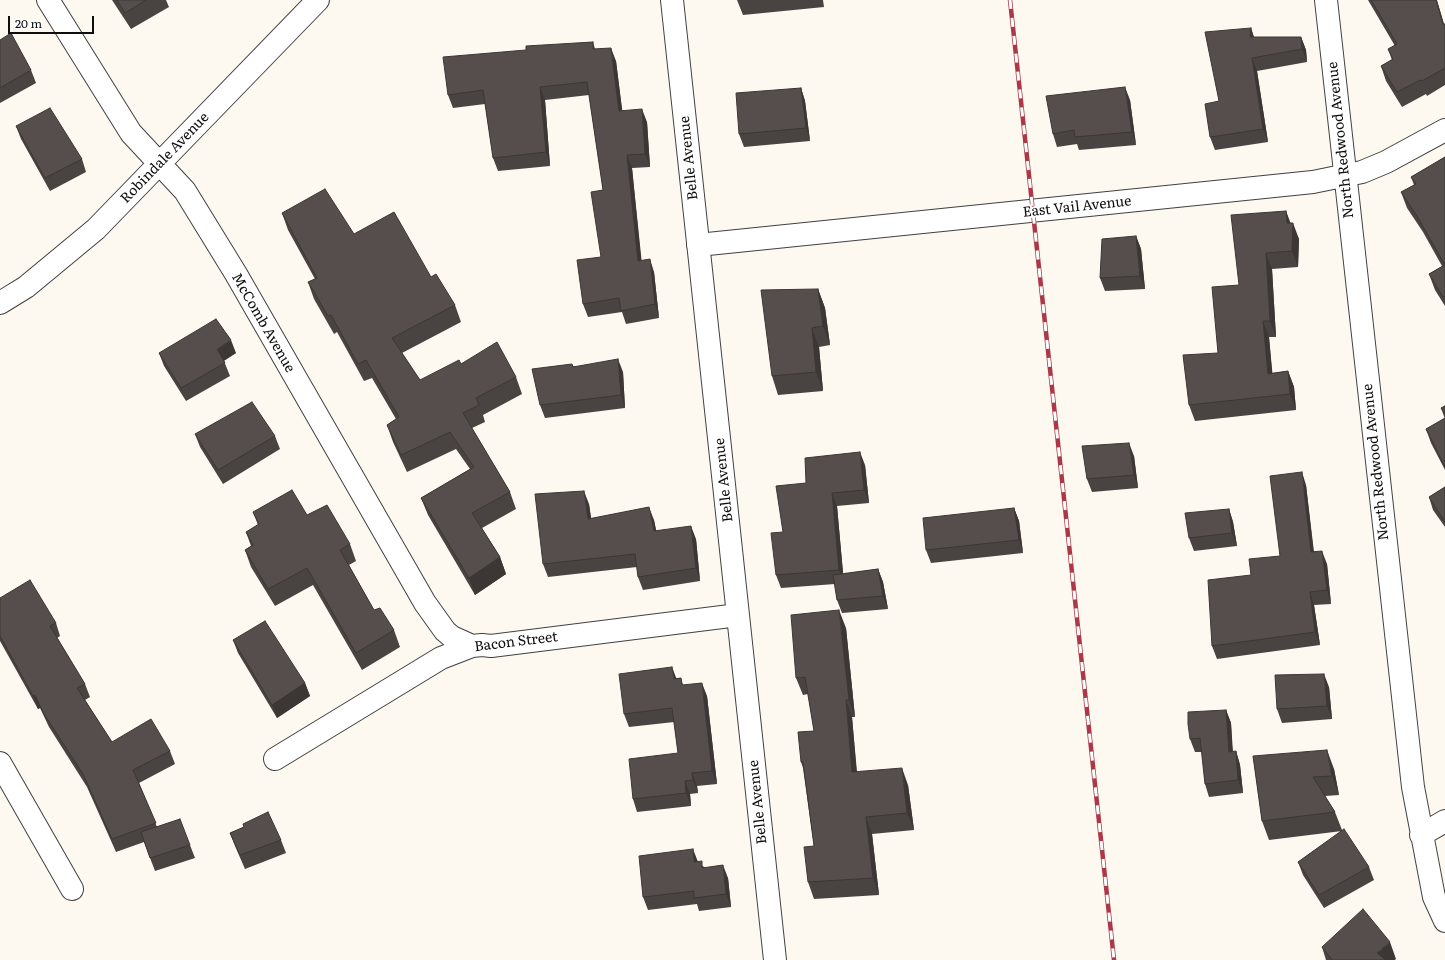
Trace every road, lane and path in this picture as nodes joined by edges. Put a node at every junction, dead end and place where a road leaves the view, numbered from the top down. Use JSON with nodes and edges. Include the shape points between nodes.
{"nodes":[{"id":1,"x":48,"y":0,"type":"edge"},
{"id":2,"x":318,"y":0,"type":"edge"},
{"id":3,"x":672,"y":0,"type":"edge"},
{"id":4,"x":1326,"y":0,"type":"edge"},
{"id":5,"x":1445,"y":130,"type":"edge"},
{"id":6,"x":159,"y":164,"type":"junction"},
{"id":7,"x":1344,"y":176,"type":"junction"},
{"id":8,"x":698,"y":246,"type":"junction"},
{"id":9,"x":0,"y":303,"type":"edge"},
{"id":10,"x":738,"y":615,"type":"junction"},
{"id":11,"x":472,"y":646,"type":"junction"},
{"id":12,"x":276,"y":759,"type":"dead end"},
{"id":13,"x":0,"y":763,"type":"edge"},
{"id":14,"x":1445,"y":821,"type":"edge"},
{"id":15,"x":1421,"y":835,"type":"junction"},
{"id":16,"x":72,"y":889,"type":"dead end"},
{"id":17,"x":1445,"y":921,"type":"edge"},
{"id":18,"x":775,"y":960,"type":"edge"}],
"edges":[{"from":1,"to":6,"type":"street","name":"McComb Avenue","via":[[131,133]]},
{"from":2,"to":6,"type":"street","name":"Robindale Avenue"},
{"from":3,"to":8,"type":"street","name":"Belle Avenue"},
{"from":4,"to":7,"type":"street","name":"North Redwood Avenue"},
{"from":5,"to":7,"type":"street","name":"East Vail Avenue","via":[[1386,162]]},
{"from":6,"to":9,"type":"street","name":"Robindale Avenue","via":[[96,229],[26,287]]},
{"from":6,"to":11,"type":"street","name":"McComb Avenue","via":[[184,191],[228,262],[425,603],[452,637]]},
{"from":7,"to":8,"type":"street","name":"East Vail Avenue","via":[[1305,183]]},
{"from":7,"to":15,"type":"street","name":"North Redwood Avenue","via":[[1413,787]]},
{"from":8,"to":10,"type":"street","name":"Belle Avenue"},
{"from":10,"to":11,"type":"street","name":"Bacon Street","via":[[498,645]]},
{"from":10,"to":18,"type":"street","name":"Belle Avenue"},
{"from":11,"to":12,"type":"street","name":"Bacon Street","via":[[441,658]]},
{"from":13,"to":16,"type":"street"},
{"from":14,"to":15,"type":"street"},
{"from":15,"to":17,"type":"street","name":"North Redwood Avenue","via":[[1434,897]]}]}
